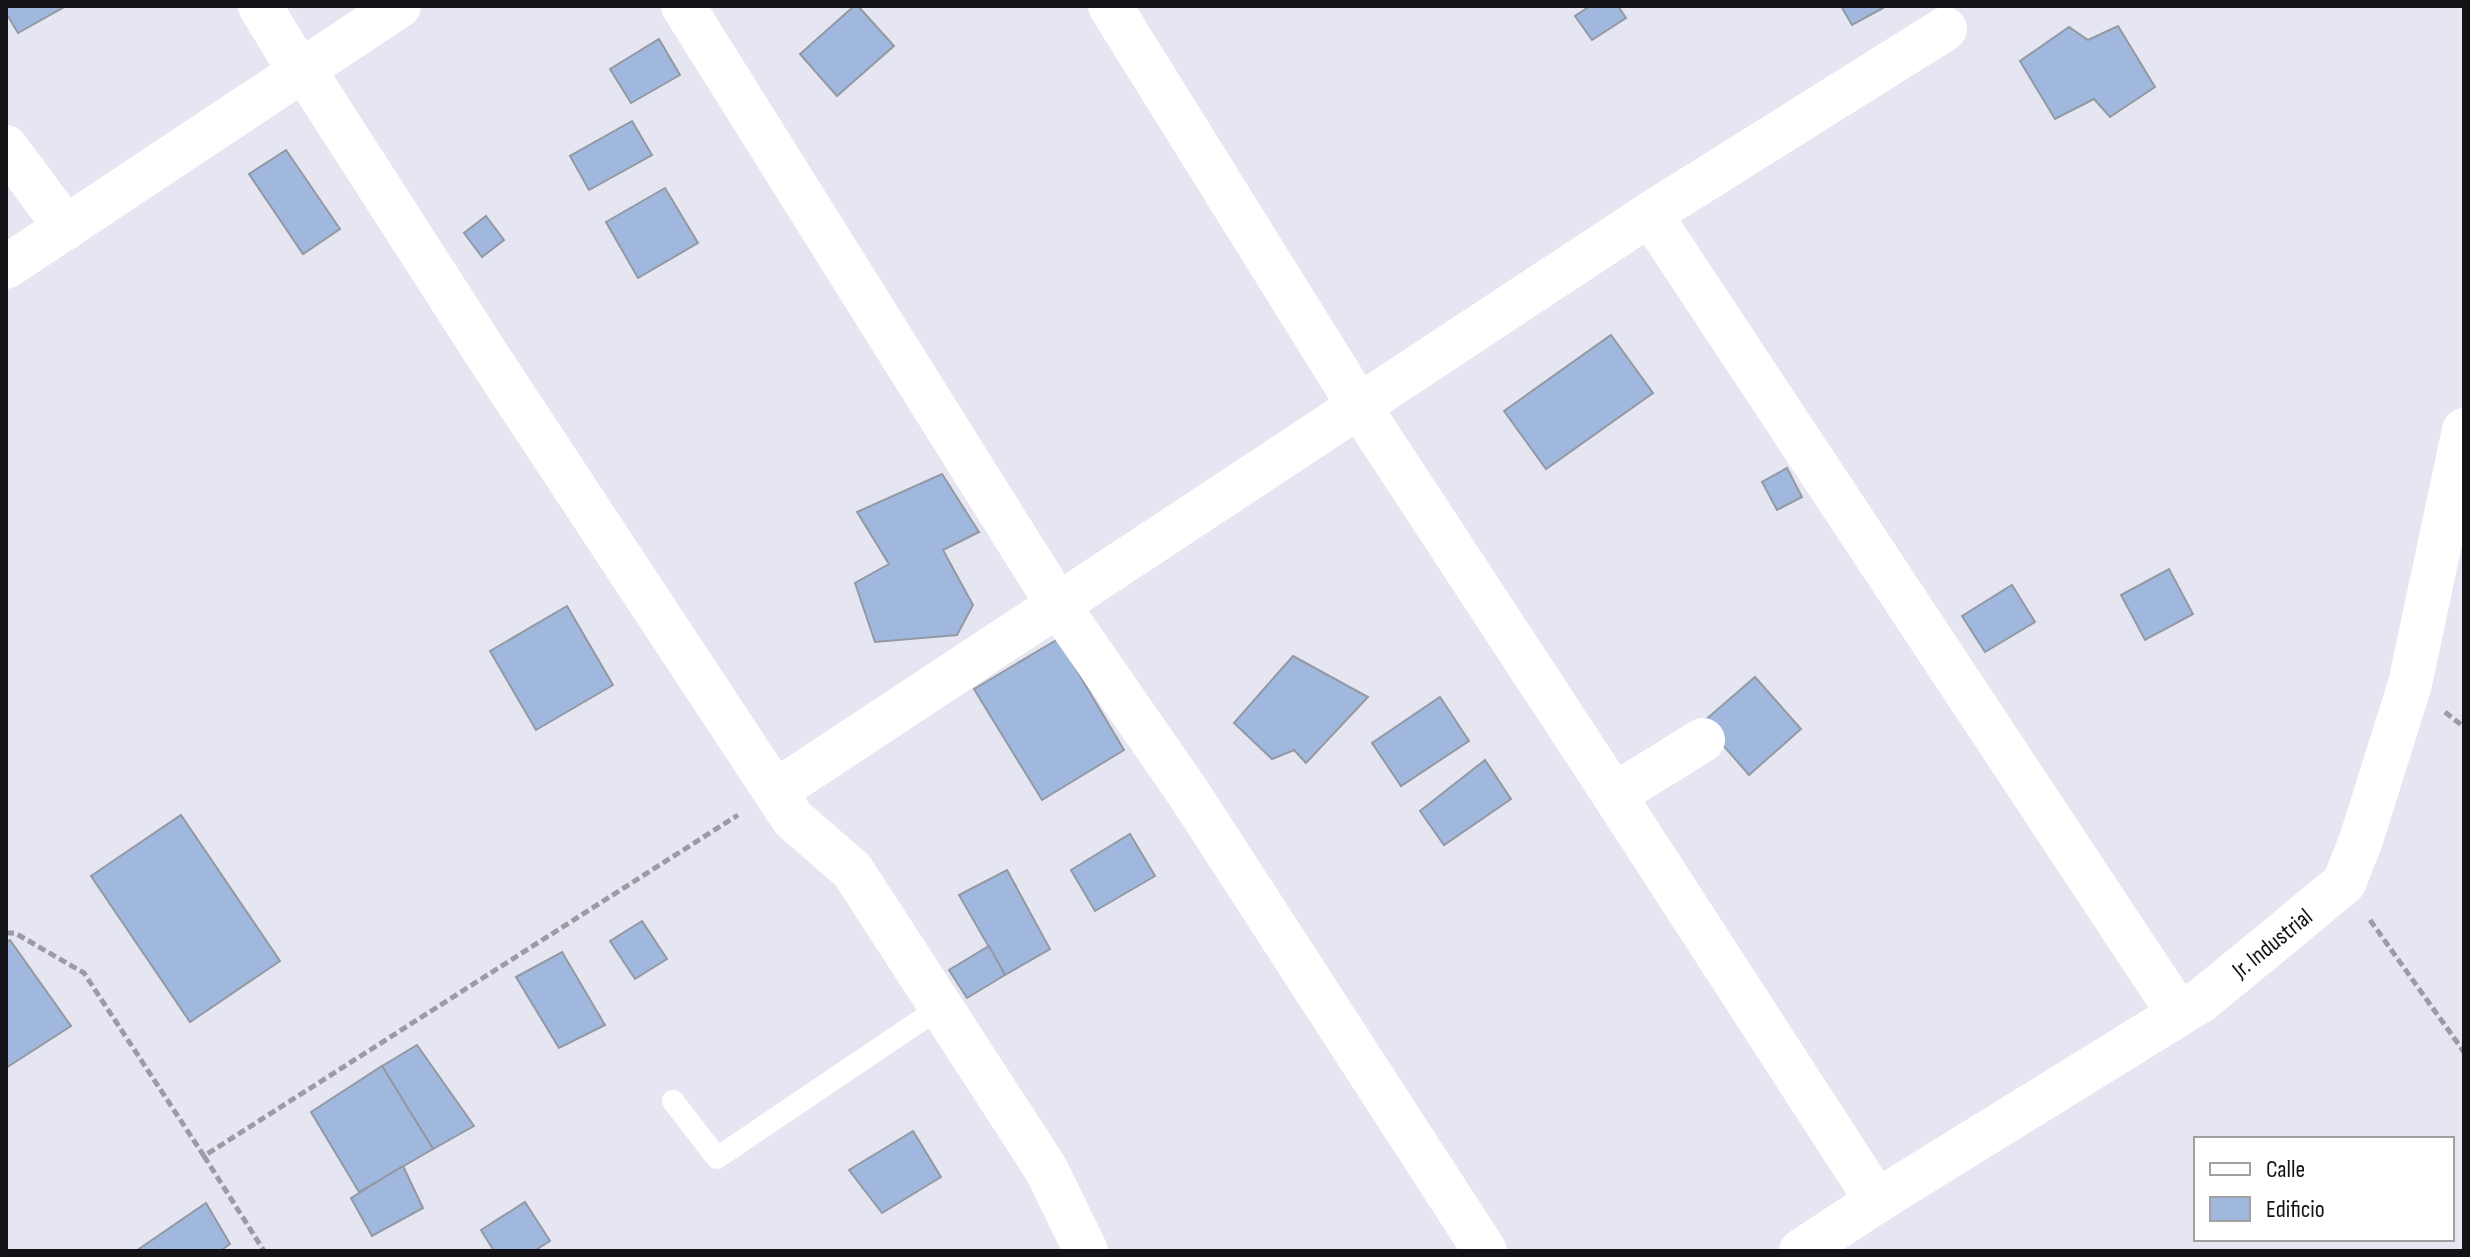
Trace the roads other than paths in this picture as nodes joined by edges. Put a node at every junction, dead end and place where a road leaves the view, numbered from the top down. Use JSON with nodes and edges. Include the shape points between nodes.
{"nodes":[{"id":1,"x":260,"y":6,"type":"edge"},
{"id":2,"x":683,"y":6,"type":"edge"},
{"id":3,"x":1110,"y":6,"type":"edge"},
{"id":4,"x":392,"y":8,"type":"edge"},
{"id":5,"x":1945,"y":29,"type":"dead end"},
{"id":6,"x":304,"y":70,"type":"junction"},
{"id":7,"x":6,"y":147,"type":"edge"},
{"id":8,"x":1650,"y":214,"type":"junction"},
{"id":9,"x":66,"y":228,"type":"junction"},
{"id":10,"x":6,"y":267,"type":"edge"},
{"id":11,"x":1359,"y":406,"type":"junction"},
{"id":12,"x":2464,"y":430,"type":"edge"},
{"id":13,"x":1058,"y":605,"type":"junction"},
{"id":14,"x":1703,"y":740,"type":"dead end"},
{"id":15,"x":776,"y":791,"type":"junction"},
{"id":16,"x":1614,"y":795,"type":"junction"},
{"id":17,"x":942,"y":1006,"type":"junction"},
{"id":18,"x":2179,"y":1014,"type":"junction"},
{"id":19,"x":673,"y":1101,"type":"dead end"},
{"id":20,"x":1877,"y":1201,"type":"junction"},
{"id":21,"x":1086,"y":1251,"type":"edge"},
{"id":22,"x":1485,"y":1251,"type":"edge"},
{"id":23,"x":1801,"y":1251,"type":"edge"}],
"edges":[{"from":1,"to":6,"type":"street"},
{"from":2,"to":13,"type":"street"},
{"from":3,"to":11,"type":"street"},
{"from":4,"to":6,"type":"street"},
{"from":5,"to":8,"type":"street"},
{"from":6,"to":9,"type":"street"},
{"from":6,"to":15,"type":"street"},
{"from":7,"to":9,"type":"street"},
{"from":8,"to":11,"type":"street"},
{"from":8,"to":18,"type":"street"},
{"from":9,"to":10,"type":"street"},
{"from":11,"to":13,"type":"street"},
{"from":11,"to":16,"type":"street"},
{"from":12,"to":18,"type":"street","name":"Jr. Industrial","via":[[2410,684],[2344,883]]},
{"from":13,"to":15,"type":"street"},
{"from":13,"to":22,"type":"street","via":[[1189,794]]},
{"from":14,"to":16,"type":"street"},
{"from":15,"to":17,"type":"street","via":[[793,819],[852,870]]},
{"from":16,"to":20,"type":"street"},
{"from":17,"to":19,"type":"lane","via":[[717,1158]]},
{"from":17,"to":21,"type":"street","via":[[1046,1169]]},
{"from":18,"to":20,"type":"street","name":"Jr. Industrial"},
{"from":20,"to":23,"type":"street","name":"Jr. Industrial"}]}
